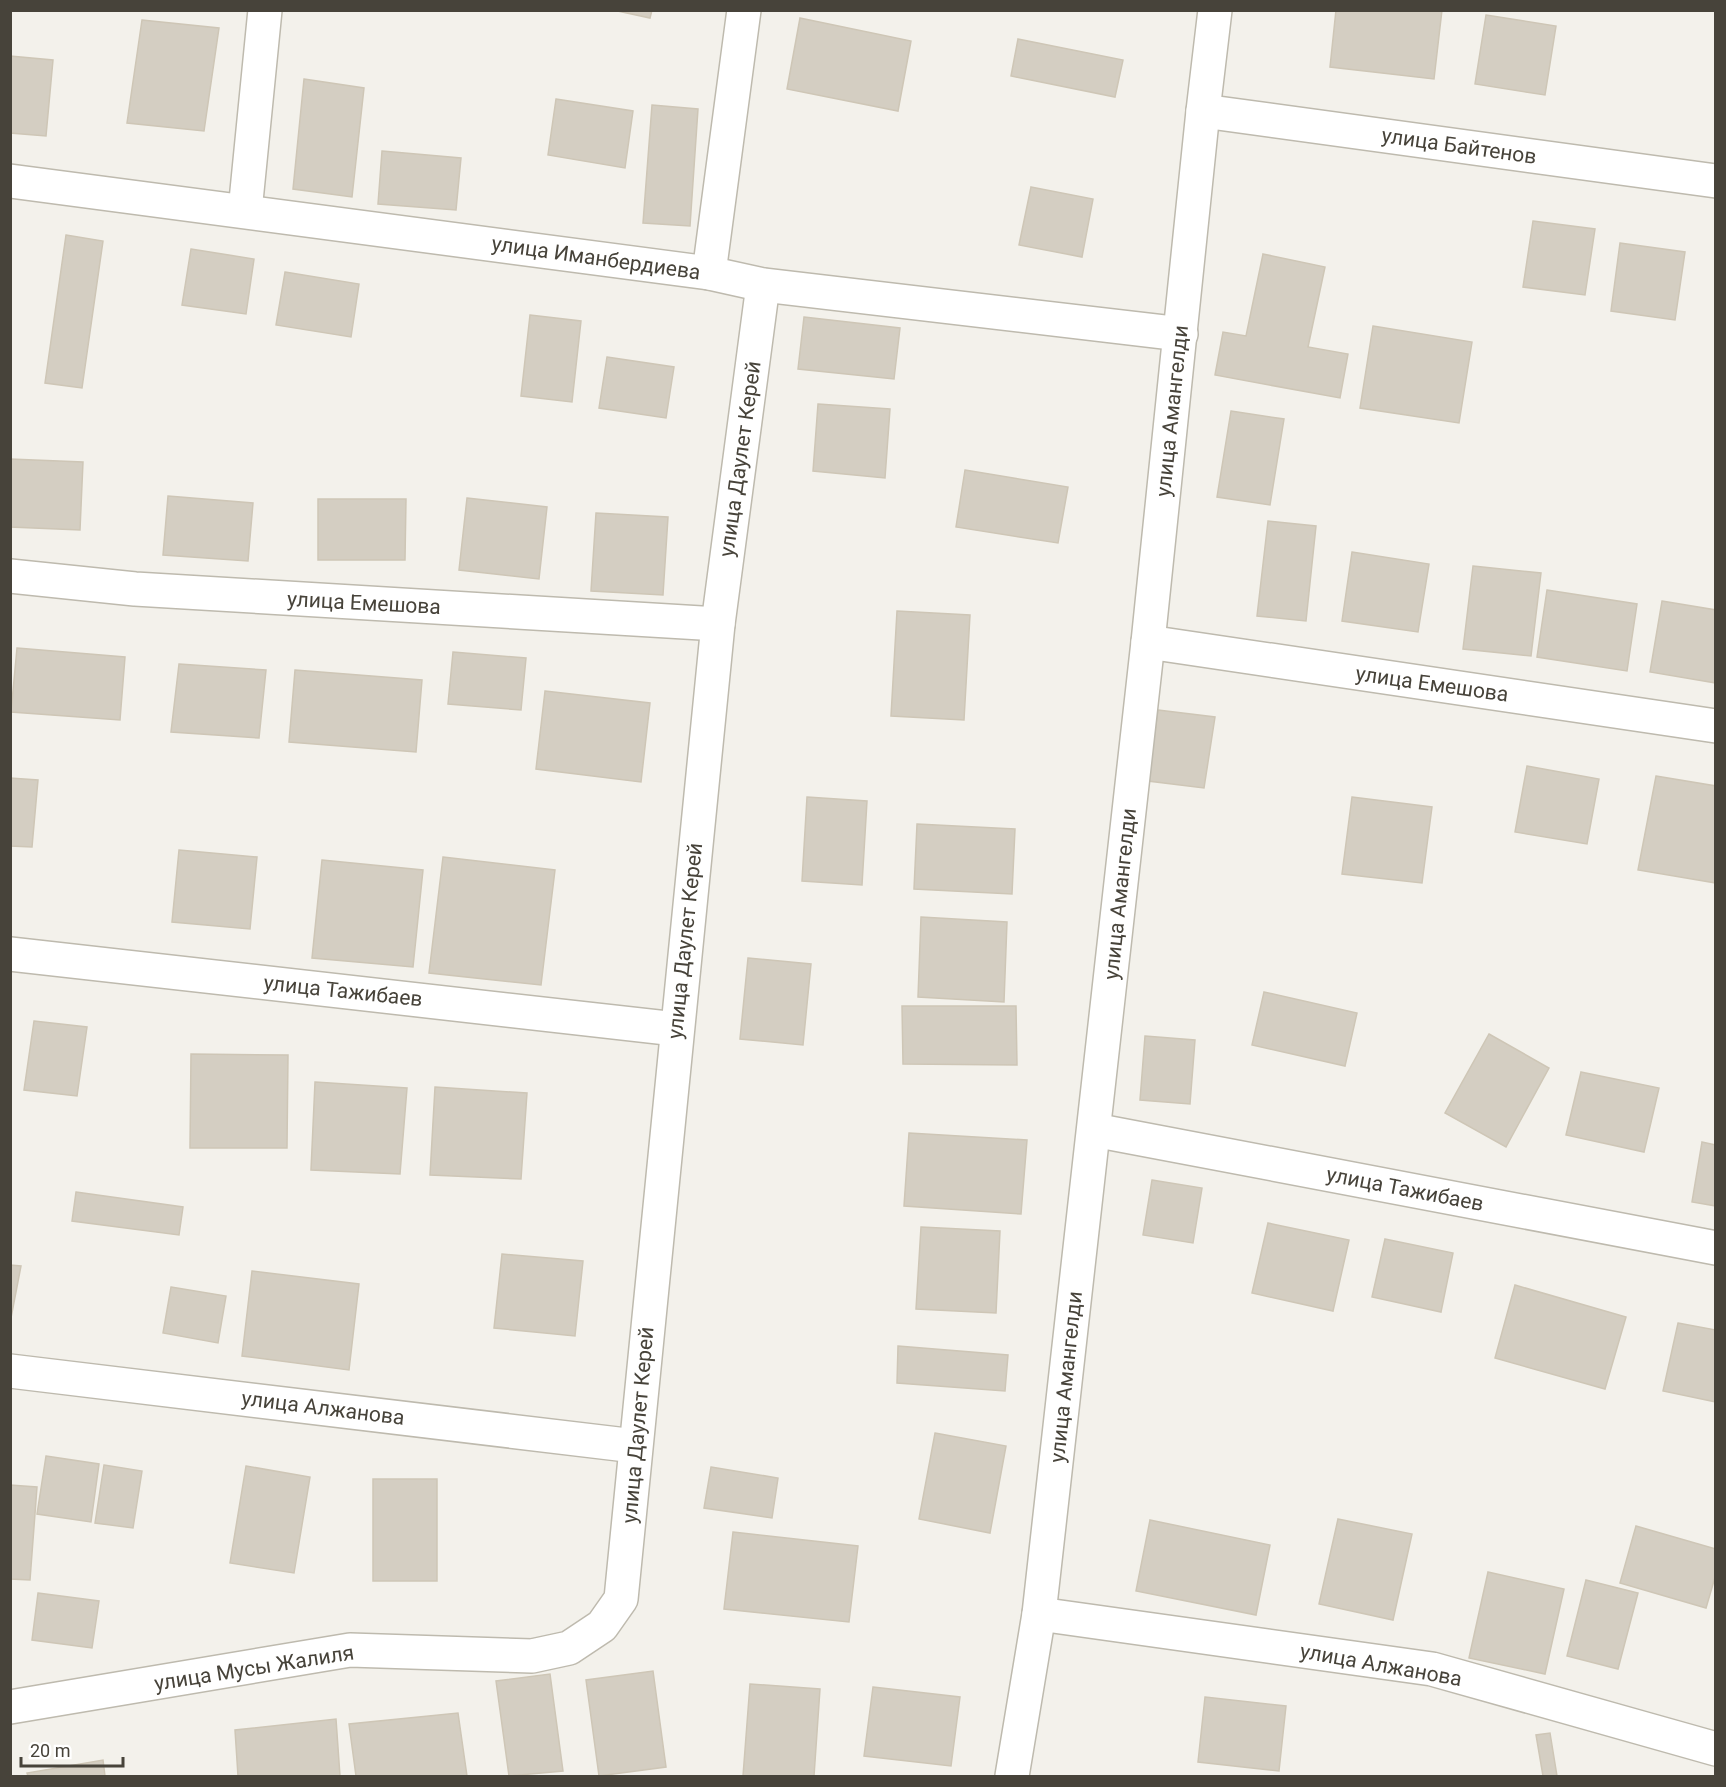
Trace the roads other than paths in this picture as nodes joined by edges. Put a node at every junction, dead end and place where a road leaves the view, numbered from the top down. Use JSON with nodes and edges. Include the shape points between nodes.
{"nodes":[{"id":1,"x":264,"y":10,"type":"edge"},
{"id":2,"x":744,"y":10,"type":"edge"},
{"id":3,"x":1215,"y":10,"type":"edge"},
{"id":4,"x":1203,"y":111,"type":"junction"},
{"id":5,"x":1716,"y":181,"type":"edge"},
{"id":6,"x":10,"y":182,"type":"edge"},
{"id":7,"x":245,"y":211,"type":"junction"},
{"id":8,"x":709,"y":273,"type":"junction"},
{"id":9,"x":763,"y":285,"type":"junction"},
{"id":10,"x":1181,"y":334,"type":"junction"},
{"id":11,"x":10,"y":576,"type":"edge"},
{"id":12,"x":718,"y":624,"type":"junction"},
{"id":13,"x":1148,"y":642,"type":"junction"},
{"id":14,"x":1716,"y":726,"type":"edge"},
{"id":15,"x":10,"y":954,"type":"edge"},
{"id":16,"x":676,"y":1029,"type":"junction"},
{"id":17,"x":1094,"y":1130,"type":"junction"},
{"id":18,"x":1716,"y":1248,"type":"edge"},
{"id":19,"x":10,"y":1371,"type":"edge"},
{"id":20,"x":635,"y":1446,"type":"junction"},
{"id":21,"x":621,"y":1599,"type":"joint"},
{"id":22,"x":1040,"y":1614,"type":"junction"},
{"id":23,"x":10,"y":1707,"type":"edge"},
{"id":24,"x":1716,"y":1749,"type":"edge"},
{"id":25,"x":1012,"y":1776,"type":"edge"}],
"edges":[{"from":1,"to":7,"type":"street"},
{"from":2,"to":8,"type":"street"},
{"from":3,"to":4,"type":"street","name":"улица Амангелди"},
{"from":4,"to":5,"type":"street","name":"улица Байтенов"},
{"from":4,"to":10,"type":"street","name":"улица Амангелди"},
{"from":6,"to":7,"type":"street","name":"улица Иманбердиева"},
{"from":7,"to":8,"type":"street","name":"улица Иманбердиева"},
{"from":8,"to":9,"type":"street","name":"улица Иманбердиева"},
{"from":9,"to":10,"type":"street","name":"улица Иманбердиева"},
{"from":9,"to":12,"type":"street","name":"улица Даулет Керей"},
{"from":10,"to":13,"type":"street","name":"улица Амангелди"},
{"from":11,"to":12,"type":"street","name":"улица Емешова","via":[[135,589]]},
{"from":12,"to":16,"type":"street","name":"улица Даулет Керей"},
{"from":13,"to":14,"type":"street","name":"улица Емешова"},
{"from":13,"to":17,"type":"street","name":"улица Амангелди"},
{"from":15,"to":16,"type":"street","name":"улица Тажибаев"},
{"from":16,"to":20,"type":"street","name":"улица Даулет Керей"},
{"from":17,"to":18,"type":"street","name":"улица Тажибаев"},
{"from":17,"to":22,"type":"street","name":"улица Амангелди"},
{"from":19,"to":20,"type":"street","name":"улица Алжанова"},
{"from":20,"to":21,"type":"street","name":"улица Даулет Керей"},
{"from":21,"to":23,"type":"street","name":"улица Мусы Жалиля","via":[[602,1626],[569,1648],[532,1656],[350,1650]]},
{"from":22,"to":24,"type":"street","name":"улица Алжанова","via":[[1432,1669]]},
{"from":22,"to":25,"type":"street","name":"улица Амангелди"}]}
